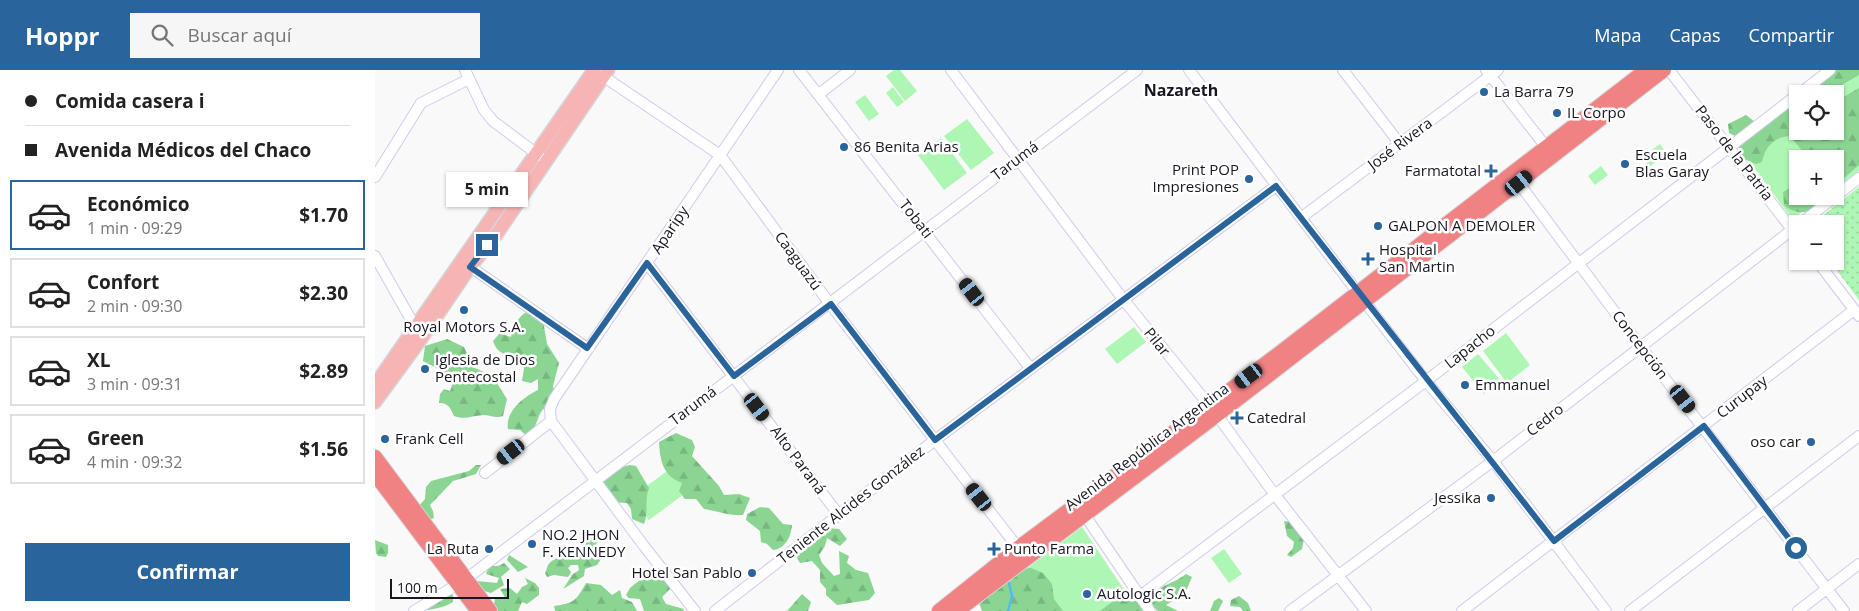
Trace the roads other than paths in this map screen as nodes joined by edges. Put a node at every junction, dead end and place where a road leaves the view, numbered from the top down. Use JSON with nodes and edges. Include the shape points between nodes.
{"nodes":[{"id":1,"x":778,"y":70,"type":"edge"},
{"id":2,"x":799,"y":70,"type":"edge"},
{"id":3,"x":850,"y":70,"type":"edge"},
{"id":4,"x":951,"y":70,"type":"edge"},
{"id":5,"x":1137,"y":70,"type":"edge"},
{"id":6,"x":1189,"y":70,"type":"edge"},
{"id":7,"x":1343,"y":70,"type":"edge"},
{"id":8,"x":1646,"y":70,"type":"edge"},
{"id":9,"x":1664,"y":70,"type":"edge"},
{"id":10,"x":1669,"y":70,"type":"edge"},
{"id":11,"x":1831,"y":70,"type":"edge"},
{"id":12,"x":600,"y":72,"type":"edge"},
{"id":13,"x":1491,"y":72,"type":"edge"},
{"id":14,"x":467,"y":74,"type":"edge"},
{"id":15,"x":1810,"y":85,"type":"edge"},
{"id":16,"x":819,"y":94,"type":"junction"},
{"id":17,"x":1789,"y":101,"type":"edge"},
{"id":18,"x":1401,"y":144,"type":"junction"},
{"id":19,"x":1731,"y":147,"type":"junction"},
{"id":20,"x":1549,"y":151,"type":"junction"},
{"id":21,"x":720,"y":154,"type":"junction"},
{"id":22,"x":541,"y":157,"type":"junction"},
{"id":23,"x":1018,"y":159,"type":"junction"},
{"id":24,"x":375,"y":177,"type":"edge"},
{"id":25,"x":1515,"y":178,"type":"junction"},
{"id":26,"x":1859,"y":178,"type":"edge"},
{"id":27,"x":1276,"y":186,"type":"junction"},
{"id":28,"x":1814,"y":215,"type":"edge"},
{"id":29,"x":1302,"y":217,"type":"junction"},
{"id":30,"x":1789,"y":219,"type":"edge"},
{"id":31,"x":925,"y":231,"type":"junction"},
{"id":32,"x":1789,"y":235,"type":"edge"},
{"id":33,"x":375,"y":256,"type":"edge"},
{"id":34,"x":647,"y":263,"type":"junction"},
{"id":35,"x":1579,"y":263,"type":"junction"},
{"id":36,"x":466,"y":264,"type":"junction"},
{"id":37,"x":1824,"y":270,"type":"edge"},
{"id":38,"x":1361,"y":296,"type":"junction"},
{"id":39,"x":1123,"y":299,"type":"junction"},
{"id":40,"x":831,"y":304,"type":"junction"},
{"id":41,"x":1856,"y":313,"type":"edge"},
{"id":42,"x":415,"y":325,"type":"junction"},
{"id":43,"x":421,"y":339,"type":"junction"},
{"id":44,"x":1640,"y":346,"type":"junction"},
{"id":45,"x":587,"y":348,"type":"junction"},
{"id":46,"x":1031,"y":369,"type":"junction"},
{"id":47,"x":734,"y":376,"type":"junction"},
{"id":48,"x":1426,"y":381,"type":"junction"},
{"id":49,"x":375,"y":385,"type":"edge"},
{"id":50,"x":375,"y":402,"type":"edge"},
{"id":51,"x":1213,"y":410,"type":"junction"},
{"id":52,"x":551,"y":421,"type":"junction"},
{"id":53,"x":1704,"y":426,"type":"junction"},
{"id":54,"x":1859,"y":436,"type":"edge"},
{"id":55,"x":935,"y":440,"type":"junction"},
{"id":56,"x":375,"y":457,"type":"edge"},
{"id":57,"x":1493,"y":460,"type":"junction"},
{"id":58,"x":485,"y":473,"type":"dead end"},
{"id":59,"x":375,"y":474,"type":"edge"},
{"id":60,"x":595,"y":481,"type":"junction"},
{"id":61,"x":1275,"y":495,"type":"junction"},
{"id":62,"x":1765,"y":508,"type":"junction"},
{"id":63,"x":1085,"y":514,"type":"junction"},
{"id":64,"x":839,"y":515,"type":"junction"},
{"id":65,"x":1554,"y":541,"type":"junction"},
{"id":66,"x":1022,"y":553,"type":"junction"},
{"id":67,"x":1859,"y":564,"type":"edge"},
{"id":68,"x":1338,"y":575,"type":"junction"},
{"id":69,"x":462,"y":581,"type":"junction"},
{"id":70,"x":1827,"y":588,"type":"junction"},
{"id":71,"x":1140,"y":596,"type":"junction"},
{"id":72,"x":414,"y":611,"type":"edge"},
{"id":73,"x":478,"y":611,"type":"edge"},
{"id":74,"x":491,"y":611,"type":"edge"},
{"id":75,"x":695,"y":611,"type":"edge"},
{"id":76,"x":715,"y":611,"type":"edge"},
{"id":77,"x":939,"y":611,"type":"edge"},
{"id":78,"x":957,"y":611,"type":"edge"},
{"id":79,"x":1150,"y":611,"type":"edge"},
{"id":80,"x":1290,"y":611,"type":"edge"},
{"id":81,"x":1366,"y":611,"type":"edge"},
{"id":82,"x":1462,"y":611,"type":"edge"},
{"id":83,"x":1606,"y":611,"type":"edge"},
{"id":84,"x":1630,"y":611,"type":"edge"},
{"id":85,"x":1798,"y":611,"type":"edge"},
{"id":86,"x":1844,"y":611,"type":"edge"}],
"edges":[{"from":1,"to":21,"type":"street","name":"Aparipy"},
{"from":2,"to":16,"type":"street","name":"Tobati"},
{"from":3,"to":16,"type":"street"},
{"from":4,"to":23,"type":"street","name":"Pilar"},
{"from":5,"to":23,"type":"street","name":"Tarumá"},
{"from":6,"to":27,"type":"street"},
{"from":7,"to":18,"type":"street"},
{"from":8,"to":20,"type":"highway","name":"Avenida República Argentina"},
{"from":9,"to":20,"type":"highway","name":"Avenida República Argentina"},
{"from":10,"to":19,"type":"street","name":"Paso de la Patria"},
{"from":11,"to":15,"type":"street","name":"Lapacho"},
{"from":12,"to":21,"type":"street","name":"Caaguazú"},
{"from":12,"to":22,"type":"main road"},
{"from":13,"to":18,"type":"street","name":"José Rivera"},
{"from":13,"to":20,"type":"street"},
{"from":14,"to":22,"type":"street","via":[[484,110],[493,121]]},
{"from":14,"to":24,"type":"street","via":[[421,103]]},
{"from":16,"to":31,"type":"street","name":"Tobati"},
{"from":17,"to":19,"type":"street","name":"Lapacho"},
{"from":18,"to":29,"type":"street","name":"José Rivera"},
{"from":19,"to":30,"type":"street","name":"Paso de la Patria"},
{"from":19,"to":35,"type":"street","name":"Lapacho"},
{"from":20,"to":25,"type":"highway","name":"Avenida República Argentina"},
{"from":21,"to":34,"type":"street","name":"Aparipy"},
{"from":21,"to":40,"type":"street","name":"Caaguazú"},
{"from":22,"to":36,"type":"main road"},
{"from":23,"to":31,"type":"street","name":"Tarumá"},
{"from":23,"to":39,"type":"street","name":"Pilar"},
{"from":25,"to":35,"type":"street","name":"Concepción"},
{"from":25,"to":38,"type":"highway","name":"Avenida República Argentina"},
{"from":26,"to":28,"type":"street","name":"Cedro"},
{"from":27,"to":29,"type":"street"},
{"from":27,"to":39,"type":"street","name":"Teniente Alcides González"},
{"from":29,"to":38,"type":"street"},
{"from":31,"to":40,"type":"street","name":"Tarumá"},
{"from":31,"to":46,"type":"street","name":"Tobati"},
{"from":32,"to":44,"type":"street","name":"Cedro"},
{"from":33,"to":42,"type":"street"},
{"from":34,"to":45,"type":"street","name":"Aparipy"},
{"from":34,"to":47,"type":"street","name":"Alto Paraná"},
{"from":35,"to":44,"type":"street","name":"Concepción"},
{"from":35,"to":48,"type":"street","name":"Lapacho"},
{"from":36,"to":42,"type":"main road"},
{"from":36,"to":43,"type":"main road"},
{"from":36,"to":45,"type":"street"},
{"from":37,"to":41,"type":"street"},
{"from":38,"to":48,"type":"street"},
{"from":38,"to":51,"type":"highway","name":"Avenida República Argentina"},
{"from":39,"to":46,"type":"street","name":"Teniente Alcides González"},
{"from":39,"to":51,"type":"street","name":"Pilar"},
{"from":40,"to":47,"type":"street","name":"Tarumá"},
{"from":40,"to":55,"type":"street","name":"Caaguazú"},
{"from":41,"to":53,"type":"street","name":"Curupay"},
{"from":42,"to":43,"type":"street"},
{"from":42,"to":49,"type":"main road"},
{"from":43,"to":50,"type":"main road"},
{"from":44,"to":53,"type":"street","name":"Concepción"},
{"from":44,"to":57,"type":"street","name":"Cedro"},
{"from":45,"to":52,"type":"street","name":"Aparipy","via":[[554,399]]},
{"from":46,"to":55,"type":"street","name":"Teniente Alcides González"},
{"from":47,"to":60,"type":"street","name":"Tarumá"},
{"from":47,"to":64,"type":"street","name":"Alto Paraná"},
{"from":48,"to":57,"type":"street"},
{"from":48,"to":61,"type":"street","name":"Lapacho"},
{"from":51,"to":61,"type":"street","name":"Pilar"},
{"from":51,"to":63,"type":"highway","name":"Avenida República Argentina"},
{"from":51,"to":66,"type":"highway","name":"Avenida República Argentina"},
{"from":52,"to":58,"type":"street"},
{"from":52,"to":60,"type":"street"},
{"from":53,"to":62,"type":"street","name":"Concepción"},
{"from":53,"to":65,"type":"street","name":"Curupay"},
{"from":54,"to":62,"type":"street"},
{"from":55,"to":64,"type":"street","name":"Teniente Alcides González"},
{"from":55,"to":66,"type":"street","name":"Caaguazú"},
{"from":56,"to":69,"type":"highway"},
{"from":57,"to":65,"type":"street"},
{"from":57,"to":68,"type":"street","name":"Cedro"},
{"from":59,"to":69,"type":"highway"},
{"from":60,"to":69,"type":"street","name":"Tarumá"},
{"from":60,"to":75,"type":"street"},
{"from":61,"to":68,"type":"street","name":"Pilar"},
{"from":61,"to":71,"type":"street","name":"Lapacho"},
{"from":62,"to":70,"type":"street","name":"Concepción"},
{"from":62,"to":84,"type":"street"},
{"from":63,"to":66,"type":"highway","name":"Avenida República Argentina"},
{"from":63,"to":71,"type":"street"},
{"from":64,"to":76,"type":"street","name":"Teniente Alcides González"},
{"from":65,"to":82,"type":"street","name":"Curupay"},
{"from":65,"to":83,"type":"street"},
{"from":66,"to":77,"type":"highway","name":"Avenida República Argentina"},
{"from":66,"to":78,"type":"highway","name":"Avenida República Argentina"},
{"from":67,"to":70,"type":"street"},
{"from":68,"to":80,"type":"street","name":"Cedro"},
{"from":68,"to":81,"type":"street","name":"Pilar"},
{"from":69,"to":72,"type":"street","name":"Tarumá"},
{"from":69,"to":73,"type":"highway"},
{"from":69,"to":74,"type":"highway"},
{"from":70,"to":85,"type":"street"},
{"from":70,"to":86,"type":"street","name":"Concepción"},
{"from":71,"to":79,"type":"street"}]}
